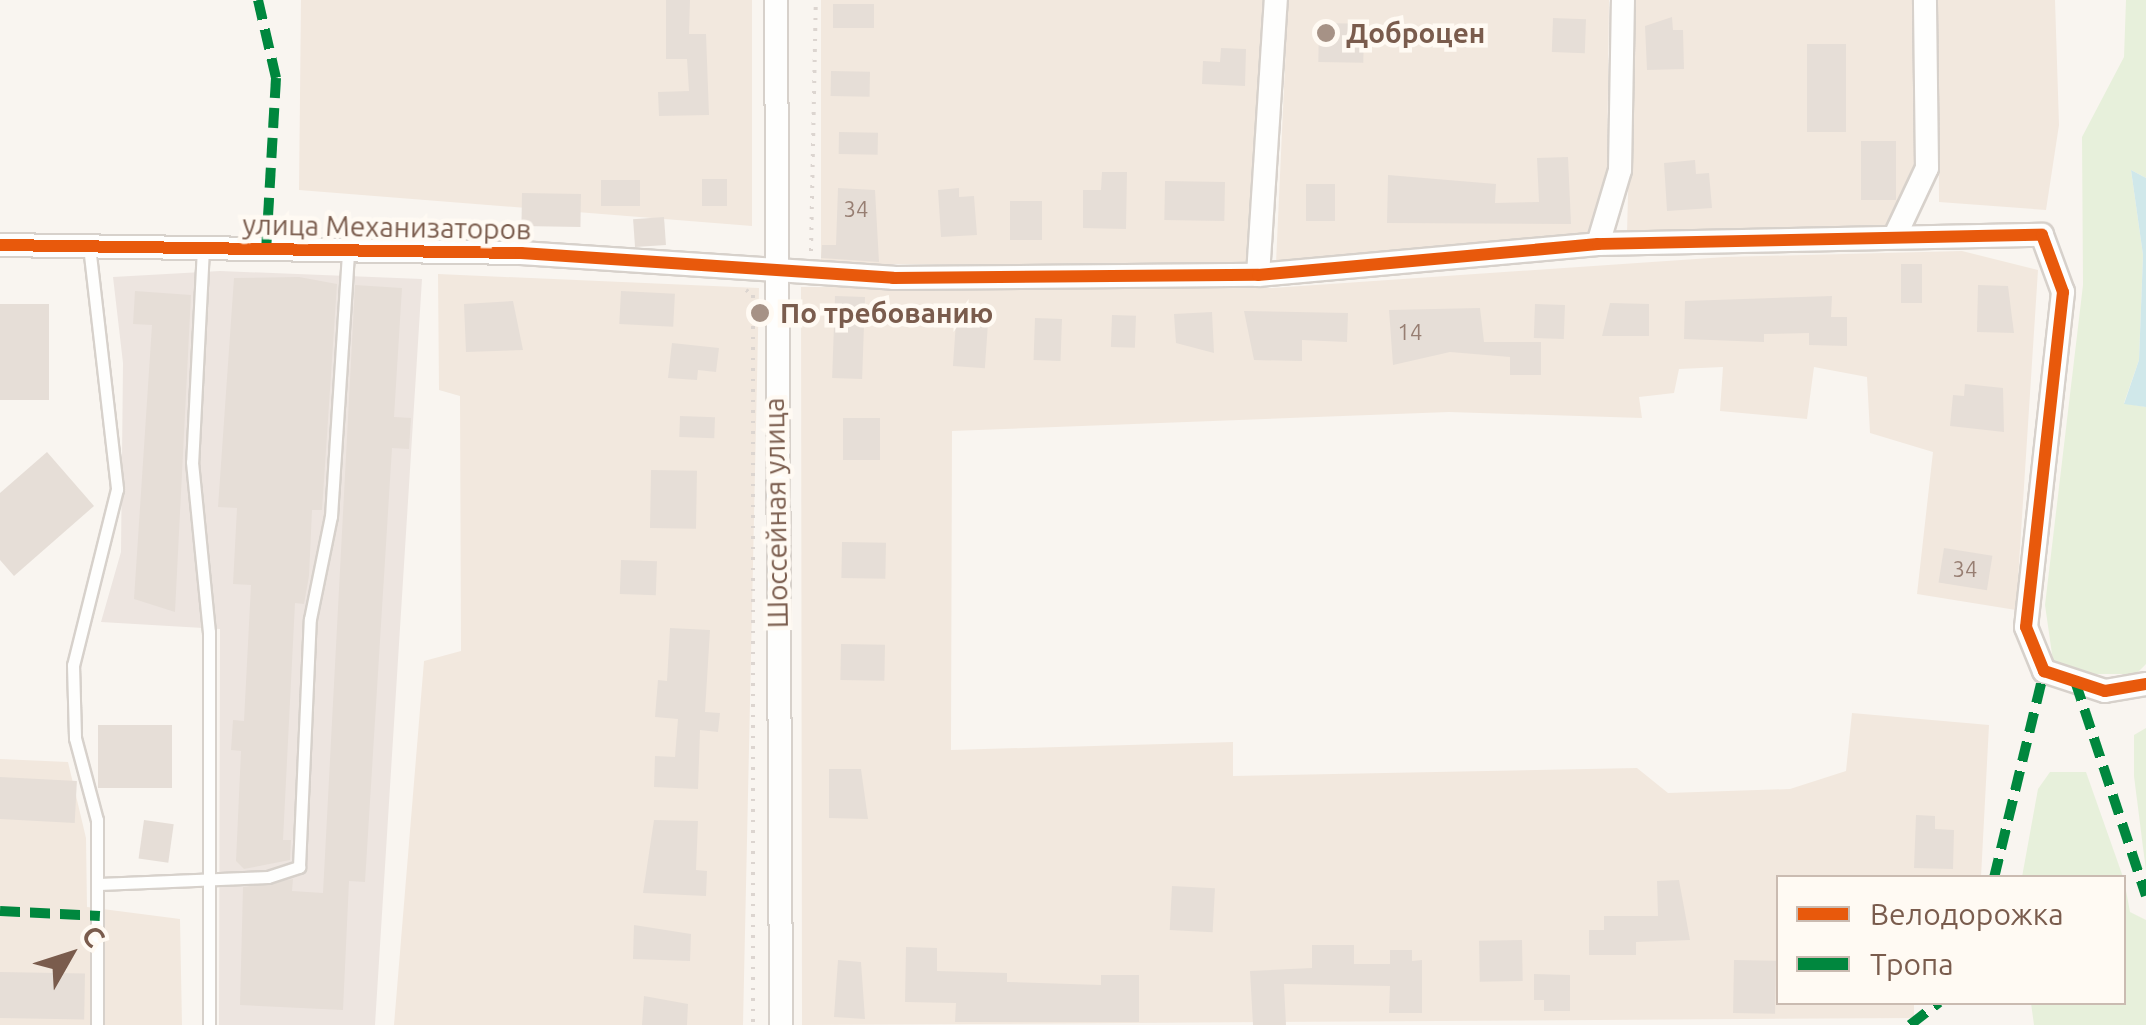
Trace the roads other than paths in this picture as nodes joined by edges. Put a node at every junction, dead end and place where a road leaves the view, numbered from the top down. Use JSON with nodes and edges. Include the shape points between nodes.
{"nodes":[{"id":1,"x":776,"y":0,"type":"edge"},
{"id":2,"x":1276,"y":0,"type":"edge"},
{"id":3,"x":1623,"y":0,"type":"edge"},
{"id":4,"x":1926,"y":0,"type":"edge"},
{"id":5,"x":1895,"y":236,"type":"junction"},
{"id":6,"x":0,"y":244,"type":"edge"},
{"id":7,"x":1598,"y":244,"type":"junction"},
{"id":8,"x":89,"y":246,"type":"junction"},
{"id":9,"x":203,"y":248,"type":"junction"},
{"id":10,"x":348,"y":251,"type":"junction"},
{"id":11,"x":774,"y":267,"type":"junction"},
{"id":12,"x":1258,"y":275,"type":"junction"},
{"id":13,"x":2146,"y":684,"type":"edge"},
{"id":14,"x":212,"y":879,"type":"junction"},
{"id":15,"x":99,"y":884,"type":"junction"},
{"id":16,"x":97,"y":1025,"type":"edge"},
{"id":17,"x":210,"y":1025,"type":"edge"},
{"id":18,"x":780,"y":1025,"type":"edge"}],
"edges":[{"from":1,"to":11,"type":"street","name":"Шоссейная улица"},
{"from":2,"to":12,"type":"street"},
{"from":3,"to":7,"type":"street","via":[[1620,170]]},
{"from":4,"to":5,"type":"street","via":[[1927,168]]},
{"from":5,"to":7,"type":"street","name":"улица Механизаторов"},
{"from":5,"to":13,"type":"street","name":"улица Механизаторов","via":[[2042,234],[2063,292],[2026,628],[2044,671],[2104,691]]},
{"from":6,"to":8,"type":"street","name":"улица Механизаторов"},
{"from":7,"to":12,"type":"street","name":"улица Механизаторов"},
{"from":8,"to":9,"type":"street","name":"улица Механизаторов"},
{"from":8,"to":15,"type":"lane","via":[[117,489],[74,666],[75,738],[97,820]]},
{"from":9,"to":10,"type":"street","name":"улица Механизаторов"},
{"from":9,"to":14,"type":"lane","via":[[192,462],[209,632]]},
{"from":10,"to":11,"type":"street","name":"улица Механизаторов"},
{"from":10,"to":14,"type":"lane","via":[[331,516],[310,619],[299,867]]},
{"from":11,"to":12,"type":"street","name":"улица Механизаторов","via":[[893,278]]},
{"from":11,"to":18,"type":"street","name":"Шоссейная улица"},
{"from":14,"to":15,"type":"lane"},
{"from":14,"to":17,"type":"lane"},
{"from":15,"to":16,"type":"lane"}]}
